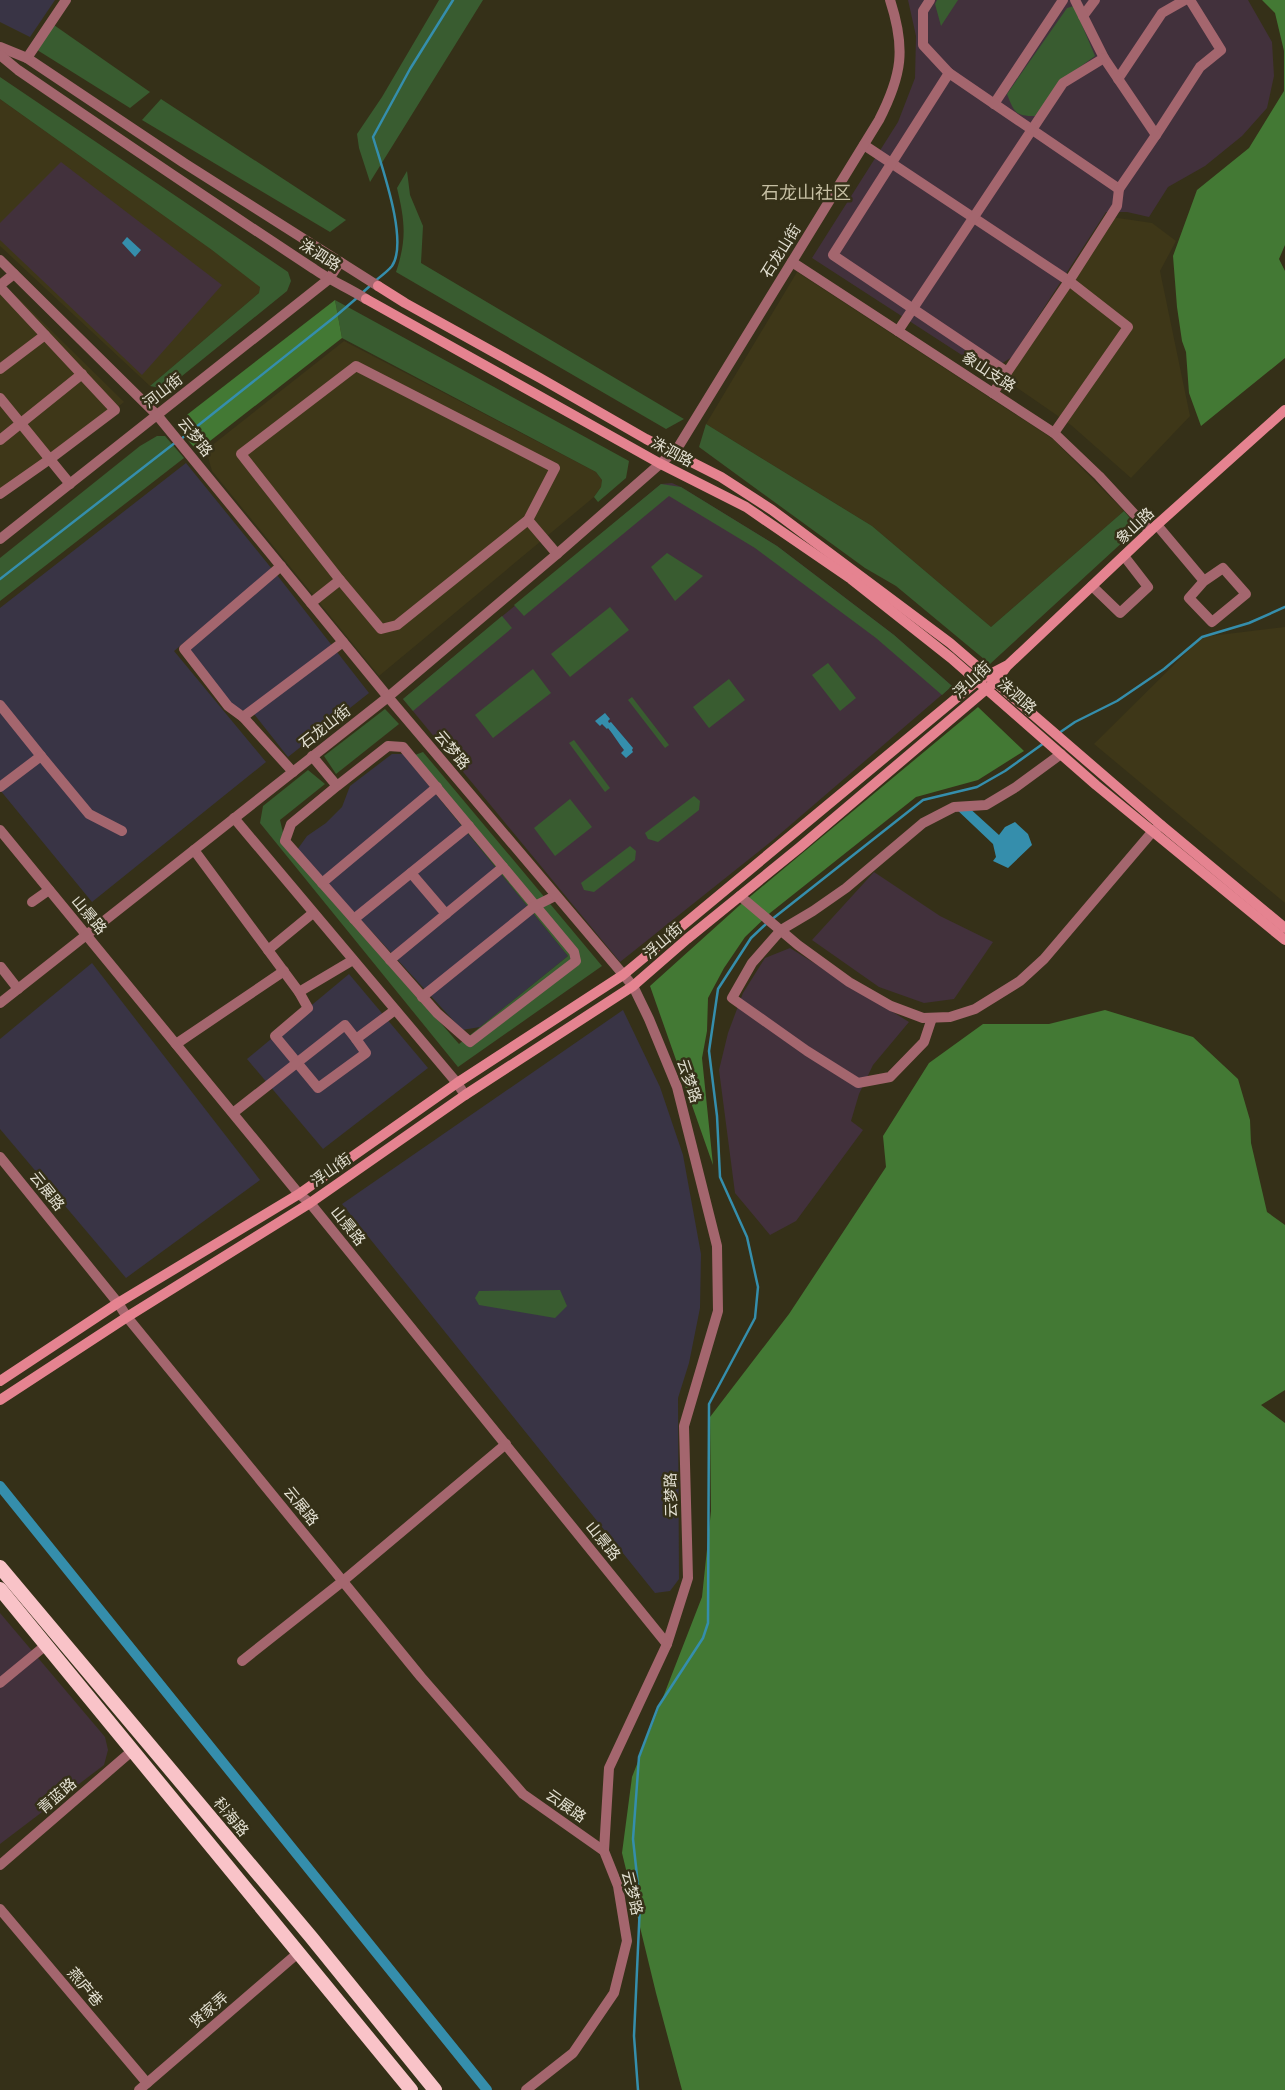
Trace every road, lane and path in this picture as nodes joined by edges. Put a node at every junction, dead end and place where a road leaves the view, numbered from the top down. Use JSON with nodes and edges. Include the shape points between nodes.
{"nodes":[{"id":1,"x":66,"y":0,"type":"edge"},
{"id":2,"x":890,"y":0,"type":"edge"},
{"id":3,"x":930,"y":0,"type":"edge"},
{"id":4,"x":1063,"y":0,"type":"edge"},
{"id":5,"x":1075,"y":0,"type":"edge"},
{"id":6,"x":1095,"y":0,"type":"edge"},
{"id":7,"x":1185,"y":0,"type":"edge"},
{"id":8,"x":1190,"y":0,"type":"edge"},
{"id":9,"x":1084,"y":16,"type":"junction"},
{"id":10,"x":0,"y":47,"type":"edge"},
{"id":11,"x":0,"y":55,"type":"edge"},
{"id":12,"x":27,"y":58,"type":"junction"},
{"id":13,"x":1104,"y":58,"type":"junction"},
{"id":14,"x":949,"y":73,"type":"junction"},
{"id":15,"x":1118,"y":79,"type":"junction"},
{"id":16,"x":994,"y":104,"type":"junction"},
{"id":17,"x":1032,"y":129,"type":"junction"},
{"id":18,"x":1156,"y":135,"type":"junction"},
{"id":19,"x":864,"y":145,"type":"junction"},
{"id":20,"x":892,"y":164,"type":"junction"},
{"id":21,"x":1119,"y":189,"type":"junction"},
{"id":22,"x":973,"y":217,"type":"junction"},
{"id":23,"x":0,"y":260,"type":"edge"},
{"id":24,"x":340,"y":262,"type":"junction"},
{"id":25,"x":792,"y":262,"type":"junction"},
{"id":26,"x":14,"y":274,"type":"junction"},
{"id":27,"x":329,"y":279,"type":"junction"},
{"id":28,"x":1068,"y":281,"type":"junction"},
{"id":29,"x":0,"y":286,"type":"edge"},
{"id":30,"x":378,"y":286,"type":"joint"},
{"id":31,"x":366,"y":299,"type":"joint"},
{"id":32,"x":912,"y":310,"type":"junction"},
{"id":33,"x":898,"y":331,"type":"junction"},
{"id":34,"x":45,"y":335,"type":"junction"},
{"id":35,"x":0,"y":369,"type":"edge"},
{"id":36,"x":1007,"y":372,"type":"junction"},
{"id":37,"x":82,"y":374,"type":"junction"},
{"id":38,"x":993,"y":393,"type":"junction"},
{"id":39,"x":0,"y":398,"type":"edge"},
{"id":40,"x":1285,"y":410,"type":"edge"},
{"id":41,"x":158,"y":415,"type":"junction"},
{"id":42,"x":20,"y":423,"type":"junction"},
{"id":43,"x":1054,"y":433,"type":"junction"},
{"id":44,"x":0,"y":440,"type":"edge"},
{"id":45,"x":672,"y":452,"type":"junction"},
{"id":46,"x":50,"y":459,"type":"junction"},
{"id":47,"x":659,"y":463,"type":"junction"},
{"id":48,"x":70,"y":484,"type":"junction"},
{"id":49,"x":0,"y":494,"type":"edge"},
{"id":50,"x":528,"y":520,"type":"junction"},
{"id":51,"x":1154,"y":528,"type":"junction"},
{"id":52,"x":0,"y":539,"type":"edge"},
{"id":53,"x":557,"y":554,"type":"junction"},
{"id":54,"x":1124,"y":556,"type":"junction"},
{"id":55,"x":281,"y":566,"type":"junction"},
{"id":56,"x":340,"y":580,"type":"junction"},
{"id":57,"x":1204,"y":581,"type":"junction"},
{"id":58,"x":1092,"y":586,"type":"junction"},
{"id":59,"x":311,"y":603,"type":"junction"},
{"id":60,"x":343,"y":642,"type":"junction"},
{"id":61,"x":1007,"y":666,"type":"joint"},
{"id":62,"x":993,"y":678,"type":"junction"},
{"id":63,"x":977,"y":681,"type":"junction"},
{"id":64,"x":986,"y":689,"type":"junction"},
{"id":65,"x":388,"y":697,"type":"junction"},
{"id":66,"x":0,"y":705,"type":"edge"},
{"id":67,"x":243,"y":717,"type":"junction"},
{"id":68,"x":1061,"y":754,"type":"junction"},
{"id":69,"x":42,"y":756,"type":"junction"},
{"id":70,"x":312,"y":756,"type":"junction"},
{"id":71,"x":293,"y":772,"type":"junction"},
{"id":72,"x":337,"y":786,"type":"junction"},
{"id":73,"x":0,"y":787,"type":"edge"},
{"id":74,"x":437,"y":787,"type":"junction"},
{"id":75,"x":234,"y":818,"type":"junction"},
{"id":76,"x":469,"y":826,"type":"junction"},
{"id":77,"x":1157,"y":828,"type":"junction"},
{"id":78,"x":122,"y":831,"type":"dead end"},
{"id":79,"x":1,"y":834,"type":"edge"},
{"id":80,"x":194,"y":850,"type":"junction"},
{"id":81,"x":503,"y":867,"type":"junction"},
{"id":82,"x":410,"y":873,"type":"junction"},
{"id":83,"x":322,"y":883,"type":"junction"},
{"id":84,"x":50,"y":890,"type":"junction"},
{"id":85,"x":555,"y":896,"type":"junction"},
{"id":86,"x":740,"y":896,"type":"junction"},
{"id":87,"x":32,"y":902,"type":"dead end"},
{"id":88,"x":535,"y":906,"type":"junction"},
{"id":89,"x":314,"y":913,"type":"junction"},
{"id":90,"x":446,"y":914,"type":"junction"},
{"id":91,"x":354,"y":919,"type":"junction"},
{"id":92,"x":778,"y":928,"type":"junction"},
{"id":93,"x":1285,"y":928,"type":"edge"},
{"id":94,"x":86,"y":935,"type":"junction"},
{"id":95,"x":1285,"y":940,"type":"edge"},
{"id":96,"x":268,"y":950,"type":"junction"},
{"id":97,"x":353,"y":960,"type":"junction"},
{"id":98,"x":390,"y":960,"type":"junction"},
{"id":99,"x":0,"y":967,"type":"edge"},
{"id":100,"x":284,"y":971,"type":"junction"},
{"id":101,"x":623,"y":975,"type":"junction"},
{"id":102,"x":632,"y":986,"type":"junction"},
{"id":103,"x":18,"y":989,"type":"junction"},
{"id":104,"x":300,"y":992,"type":"junction"},
{"id":105,"x":422,"y":997,"type":"junction"},
{"id":106,"x":0,"y":1003,"type":"edge"},
{"id":107,"x":395,"y":1010,"type":"junction"},
{"id":108,"x":932,"y":1018,"type":"junction"},
{"id":109,"x":356,"y":1039,"type":"junction"},
{"id":110,"x":176,"y":1044,"type":"junction"},
{"id":111,"x":296,"y":1063,"type":"junction"},
{"id":112,"x":458,"y":1084,"type":"junction"},
{"id":113,"x":465,"y":1095,"type":"junction"},
{"id":114,"x":233,"y":1113,"type":"junction"},
{"id":115,"x":0,"y":1157,"type":"edge"},
{"id":116,"x":299,"y":1194,"type":"junction"},
{"id":117,"x":310,"y":1203,"type":"junction"},
{"id":118,"x":118,"y":1303,"type":"junction"},
{"id":119,"x":127,"y":1317,"type":"junction"},
{"id":120,"x":0,"y":1381,"type":"edge"},
{"id":121,"x":0,"y":1400,"type":"edge"},
{"id":122,"x":506,"y":1444,"type":"junction"},
{"id":123,"x":0,"y":1567,"type":"edge"},
{"id":124,"x":343,"y":1581,"type":"junction"},
{"id":125,"x":1,"y":1592,"type":"edge"},
{"id":126,"x":667,"y":1644,"type":"junction"},
{"id":127,"x":46,"y":1645,"type":"junction"},
{"id":128,"x":242,"y":1661,"type":"dead end"},
{"id":129,"x":0,"y":1683,"type":"edge"},
{"id":130,"x":133,"y":1750,"type":"junction"},
{"id":131,"x":604,"y":1851,"type":"junction"},
{"id":132,"x":0,"y":1864,"type":"edge"},
{"id":133,"x":0,"y":1910,"type":"edge"},
{"id":134,"x":298,"y":1953,"type":"junction"},
{"id":135,"x":143,"y":2087,"type":"edge"},
{"id":136,"x":410,"y":2090,"type":"edge"},
{"id":137,"x":435,"y":2090,"type":"edge"},
{"id":138,"x":526,"y":2090,"type":"edge"}],
"edges":[{"from":1,"to":12,"type":"street"},
{"from":2,"to":19,"type":"street","name":"石龙山街","via":[[898,28],[898,77]]},
{"from":3,"to":14,"type":"street","via":[[923,11],[923,44]]},
{"from":4,"to":16,"type":"street"},
{"from":5,"to":9,"type":"street"},
{"from":6,"to":9,"type":"street"},
{"from":7,"to":15,"type":"street","via":[[1162,13]]},
{"from":8,"to":18,"type":"street","via":[[1221,50],[1200,67]]},
{"from":9,"to":13,"type":"street"},
{"from":10,"to":12,"type":"street","name":"洙泗路"},
{"from":11,"to":27,"type":"street","name":"洙泗路"},
{"from":12,"to":24,"type":"street","name":"洙泗路"},
{"from":13,"to":15,"type":"street"},
{"from":13,"to":17,"type":"street","via":[[1063,83]]},
{"from":14,"to":16,"type":"street"},
{"from":14,"to":20,"type":"street"},
{"from":15,"to":18,"type":"street"},
{"from":16,"to":17,"type":"street"},
{"from":17,"to":21,"type":"street"},
{"from":17,"to":22,"type":"street"},
{"from":18,"to":21,"type":"street"},
{"from":19,"to":20,"type":"street"},
{"from":19,"to":25,"type":"street","name":"石龙山街"},
{"from":20,"to":22,"type":"street"},
{"from":20,"to":32,"type":"street","via":[[833,255]]},
{"from":21,"to":28,"type":"street","via":[[1118,206]]},
{"from":22,"to":28,"type":"street"},
{"from":22,"to":32,"type":"street"},
{"from":23,"to":26,"type":"street","name":"云梦路"},
{"from":24,"to":27,"type":"street","name":"河山街"},
{"from":24,"to":30,"type":"street","name":"洙泗路"},
{"from":25,"to":33,"type":"street","name":"象山支路"},
{"from":25,"to":45,"type":"street","name":"石龙山街","via":[[677,449]]},
{"from":26,"to":29,"type":"street"},
{"from":26,"to":41,"type":"street","name":"云梦路"},
{"from":27,"to":31,"type":"street","name":"洙泗路"},
{"from":27,"to":41,"type":"street","name":"河山街"},
{"from":28,"to":36,"type":"street"},
{"from":28,"to":43,"type":"street","via":[[1128,327]]},
{"from":29,"to":34,"type":"street"},
{"from":30,"to":45,"type":"main road","name":"洙泗路"},
{"from":31,"to":47,"type":"main road","name":"洙泗路"},
{"from":32,"to":33,"type":"street"},
{"from":32,"to":36,"type":"street"},
{"from":33,"to":38,"type":"street","name":"象山支路"},
{"from":34,"to":35,"type":"street"},
{"from":34,"to":37,"type":"street"},
{"from":36,"to":38,"type":"street"},
{"from":37,"to":42,"type":"street"},
{"from":37,"to":46,"type":"street","via":[[114,410]]},
{"from":38,"to":43,"type":"street","name":"象山支路"},
{"from":39,"to":42,"type":"street"},
{"from":40,"to":51,"type":"main road","name":"象山路"},
{"from":41,"to":48,"type":"street","name":"河山街"},
{"from":41,"to":55,"type":"street","name":"云梦路"},
{"from":42,"to":44,"type":"street"},
{"from":42,"to":46,"type":"street"},
{"from":43,"to":51,"type":"street","name":"象山支路"},
{"from":45,"to":47,"type":"street","name":"石龙山街"},
{"from":45,"to":62,"type":"main road","name":"洙泗路","via":[[721,477],[772,510],[874,584]]},
{"from":46,"to":48,"type":"street"},
{"from":46,"to":49,"type":"street"},
{"from":47,"to":53,"type":"street","name":"石龙山街"},
{"from":47,"to":63,"type":"main road","name":"洙泗路","via":[[746,507],[851,579]]},
{"from":48,"to":52,"type":"street","name":"河山街"},
{"from":50,"to":53,"type":"street"},
{"from":50,"to":56,"type":"street","via":[[397,625],[381,629]]},
{"from":50,"to":56,"type":"street","via":[[555,468],[356,366],[240,454]]},
{"from":51,"to":54,"type":"main road","name":"象山路"},
{"from":51,"to":57,"type":"street","name":"象山支路"},
{"from":53,"to":65,"type":"street","name":"石龙山街"},
{"from":54,"to":58,"type":"main road","name":"象山路"},
{"from":54,"to":58,"type":"street","via":[[1148,587],[1120,613]]},
{"from":55,"to":59,"type":"street","name":"云梦路"},
{"from":55,"to":67,"type":"street","via":[[184,649],[228,706]]},
{"from":56,"to":59,"type":"street"},
{"from":57,"to":57,"type":"street","via":[[1223,568],[1246,594],[1212,622],[1190,598]]},
{"from":58,"to":61,"type":"main road","name":"象山路"},
{"from":59,"to":60,"type":"street","name":"云梦路"},
{"from":60,"to":65,"type":"street","name":"云梦路"},
{"from":60,"to":67,"type":"street"},
{"from":61,"to":62,"type":"main road","name":"浮山街"},
{"from":62,"to":63,"type":"main road","name":"浮山街"},
{"from":62,"to":64,"type":"main road","name":"浮山街"},
{"from":62,"to":77,"type":"main road","name":"洙泗路"},
{"from":63,"to":64,"type":"main road","name":"洙泗路"},
{"from":63,"to":101,"type":"main road","name":"浮山街"},
{"from":64,"to":68,"type":"main road","name":"洙泗路"},
{"from":64,"to":86,"type":"main road","name":"浮山街"},
{"from":65,"to":70,"type":"street","name":"石龙山街"},
{"from":65,"to":85,"type":"street","name":"云梦路"},
{"from":66,"to":69,"type":"street"},
{"from":67,"to":71,"type":"street"},
{"from":68,"to":77,"type":"main road","name":"洙泗路"},
{"from":68,"to":92,"type":"street","via":[[986,805],[954,807],[923,823],[846,888],[813,911]]},
{"from":69,"to":73,"type":"street"},
{"from":69,"to":78,"type":"street","via":[[89,814]]},
{"from":70,"to":71,"type":"street","name":"石龙山街"},
{"from":70,"to":72,"type":"street"},
{"from":71,"to":75,"type":"street","name":"石龙山街"},
{"from":72,"to":74,"type":"street","via":[[388,746],[404,747]]},
{"from":72,"to":83,"type":"street","via":[[291,824],[285,841]]},
{"from":74,"to":76,"type":"street"},
{"from":74,"to":83,"type":"street"},
{"from":75,"to":80,"type":"street","name":"石龙山街"},
{"from":75,"to":89,"type":"street"},
{"from":76,"to":81,"type":"street"},
{"from":76,"to":82,"type":"street"},
{"from":77,"to":93,"type":"main road","name":"洙泗路"},
{"from":77,"to":95,"type":"main road","name":"洙泗路"},
{"from":77,"to":108,"type":"street","via":[[1044,959],[1020,981],[975,1009],[950,1017]]},
{"from":79,"to":84,"type":"street","name":"山景路"},
{"from":80,"to":94,"type":"street","name":"石龙山街"},
{"from":80,"to":96,"type":"street"},
{"from":81,"to":88,"type":"street"},
{"from":81,"to":90,"type":"street"},
{"from":82,"to":90,"type":"street"},
{"from":82,"to":91,"type":"street"},
{"from":83,"to":91,"type":"street"},
{"from":84,"to":87,"type":"street"},
{"from":84,"to":94,"type":"street","name":"山景路"},
{"from":85,"to":88,"type":"street"},
{"from":85,"to":101,"type":"street","name":"云梦路"},
{"from":86,"to":92,"type":"street"},
{"from":86,"to":102,"type":"main road","name":"浮山街"},
{"from":88,"to":105,"type":"street"},
{"from":88,"to":105,"type":"street","via":[[574,952],[576,961],[470,1042]]},
{"from":89,"to":96,"type":"street"},
{"from":89,"to":97,"type":"street"},
{"from":90,"to":98,"type":"street"},
{"from":91,"to":98,"type":"street"},
{"from":92,"to":108,"type":"street","via":[[849,982],[891,1006],[923,1018]]},
{"from":92,"to":108,"type":"street","via":[[752,963],[732,998],[858,1083],[890,1077],[924,1042]]},
{"from":94,"to":103,"type":"street","name":"石龙山街"},
{"from":94,"to":110,"type":"street","name":"山景路"},
{"from":96,"to":100,"type":"street"},
{"from":97,"to":104,"type":"street"},
{"from":97,"to":107,"type":"street"},
{"from":98,"to":105,"type":"street"},
{"from":99,"to":103,"type":"street"},
{"from":100,"to":104,"type":"street"},
{"from":100,"to":110,"type":"street"},
{"from":101,"to":102,"type":"street","name":"云梦路"},
{"from":101,"to":112,"type":"main road","name":"浮山街"},
{"from":102,"to":113,"type":"main road","name":"浮山街"},
{"from":102,"to":126,"type":"street","name":"云梦路","via":[[677,1087],[717,1246],[718,1311],[684,1426],[688,1578]]},
{"from":103,"to":106,"type":"street","name":"石龙山街"},
{"from":104,"to":111,"type":"street","via":[[308,1008],[275,1036]]},
{"from":107,"to":109,"type":"street"},
{"from":107,"to":112,"type":"street"},
{"from":109,"to":111,"type":"street","via":[[344,1025]]},
{"from":109,"to":111,"type":"street","via":[[366,1053],[318,1088]]},
{"from":110,"to":114,"type":"street","name":"山景路"},
{"from":111,"to":114,"type":"street"},
{"from":112,"to":113,"type":"street"},
{"from":112,"to":116,"type":"main road","name":"浮山街"},
{"from":113,"to":117,"type":"main road","name":"浮山街"},
{"from":114,"to":116,"type":"street","name":"山景路"},
{"from":115,"to":118,"type":"street","name":"云展路"},
{"from":116,"to":117,"type":"street","name":"山景路"},
{"from":116,"to":118,"type":"main road","name":"浮山街"},
{"from":117,"to":119,"type":"main road","name":"浮山街"},
{"from":117,"to":122,"type":"street","name":"山景路"},
{"from":118,"to":119,"type":"street","name":"云展路"},
{"from":118,"to":120,"type":"main road","name":"浮山街"},
{"from":119,"to":121,"type":"main road","name":"浮山街"},
{"from":119,"to":124,"type":"street","name":"云展路"},
{"from":122,"to":124,"type":"street"},
{"from":122,"to":126,"type":"street","name":"山景路"},
{"from":123,"to":137,"type":"highway","name":"科海路","via":[[311,1937]]},
{"from":124,"to":128,"type":"street"},
{"from":124,"to":131,"type":"street","name":"云展路","via":[[523,1794]]},
{"from":125,"to":127,"type":"highway"},
{"from":126,"to":131,"type":"street","name":"云梦路","via":[[609,1768]]},
{"from":127,"to":129,"type":"street"},
{"from":127,"to":130,"type":"highway"},
{"from":130,"to":132,"type":"street","name":"青蓝路"},
{"from":130,"to":134,"type":"highway"},
{"from":131,"to":138,"type":"street","name":"云梦路","via":[[618,1886],[626,1941],[614,1993],[573,2053]]},
{"from":133,"to":135,"type":"street","name":"燕庐巷"},
{"from":134,"to":135,"type":"street","name":"贤家弄"},
{"from":134,"to":136,"type":"highway"}]}
